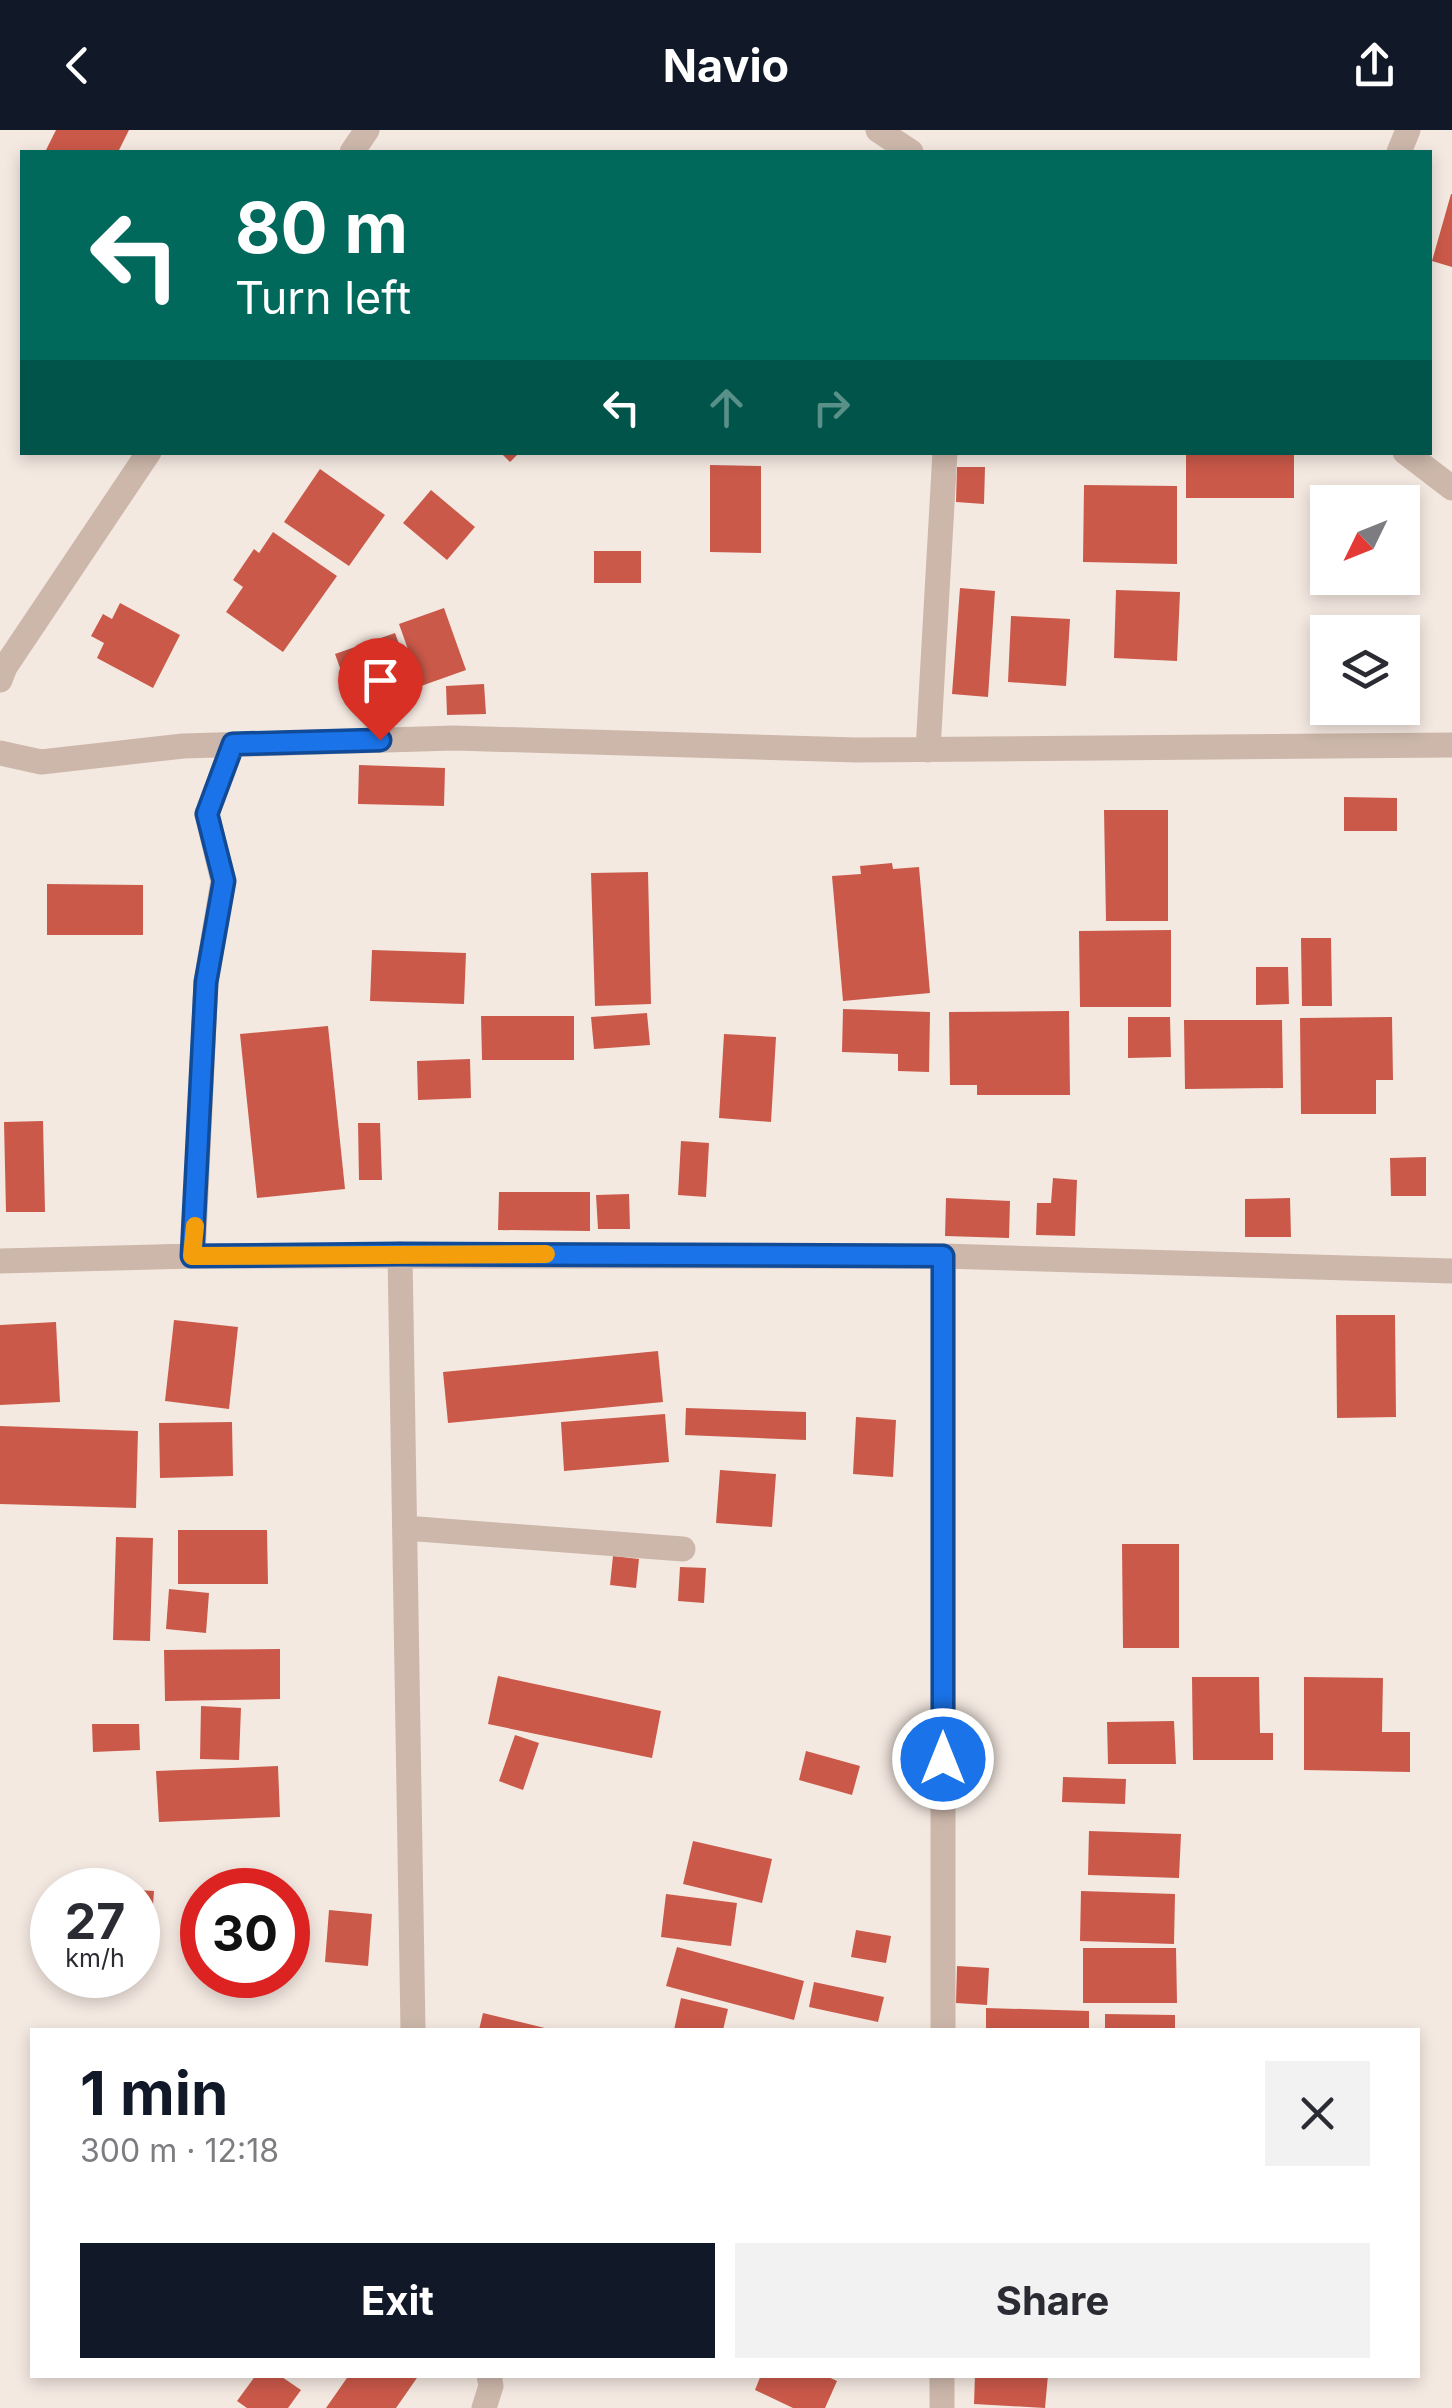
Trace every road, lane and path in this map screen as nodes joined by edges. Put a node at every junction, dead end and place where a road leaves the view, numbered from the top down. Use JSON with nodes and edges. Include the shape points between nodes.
{"nodes":[{"id":1,"x":878,"y":130,"type":"edge"},
{"id":2,"x":908,"y":150,"type":"edge"},
{"id":3,"x":147,"y":455,"type":"edge"},
{"id":4,"x":945,"y":455,"type":"edge"},
{"id":5,"x":1409,"y":455,"type":"edge"},
{"id":6,"x":1452,"y":488,"type":"edge"},
{"id":7,"x":0,"y":680,"type":"edge"},
{"id":8,"x":233,"y":744,"type":"junction"},
{"id":9,"x":1452,"y":745,"type":"edge"},
{"id":10,"x":928,"y":750,"type":"junction"},
{"id":11,"x":0,"y":753,"type":"edge"},
{"id":12,"x":400,"y":1254,"type":"junction"},
{"id":13,"x":192,"y":1256,"type":"junction"},
{"id":14,"x":943,"y":1256,"type":"junction"},
{"id":15,"x":0,"y":1261,"type":"edge"},
{"id":16,"x":1452,"y":1271,"type":"edge"},
{"id":17,"x":405,"y":1528,"type":"junction"},
{"id":18,"x":683,"y":1550,"type":"dead end"},
{"id":19,"x":412,"y":2028,"type":"edge"},
{"id":20,"x":942,"y":2028,"type":"edge"},
{"id":21,"x":490,"y":2378,"type":"edge"},
{"id":22,"x":942,"y":2378,"type":"edge"},
{"id":23,"x":484,"y":2408,"type":"edge"},
{"id":24,"x":942,"y":2408,"type":"edge"}],
"edges":[{"from":1,"to":2,"type":"street"},
{"from":3,"to":7,"type":"street"},
{"from":4,"to":10,"type":"street"},
{"from":5,"to":6,"type":"street"},
{"from":8,"to":10,"type":"street","via":[[454,738]]},
{"from":8,"to":11,"type":"street","via":[[40,762]]},
{"from":8,"to":13,"type":"street","via":[[207,814],[224,881],[206,982]]},
{"from":9,"to":10,"type":"street"},
{"from":12,"to":13,"type":"street"},
{"from":12,"to":14,"type":"street"},
{"from":12,"to":17,"type":"street"},
{"from":13,"to":15,"type":"street"},
{"from":14,"to":16,"type":"street"},
{"from":14,"to":20,"type":"street"},
{"from":17,"to":18,"type":"street"},
{"from":17,"to":19,"type":"street"},
{"from":21,"to":23,"type":"street"},
{"from":22,"to":24,"type":"street"}]}
